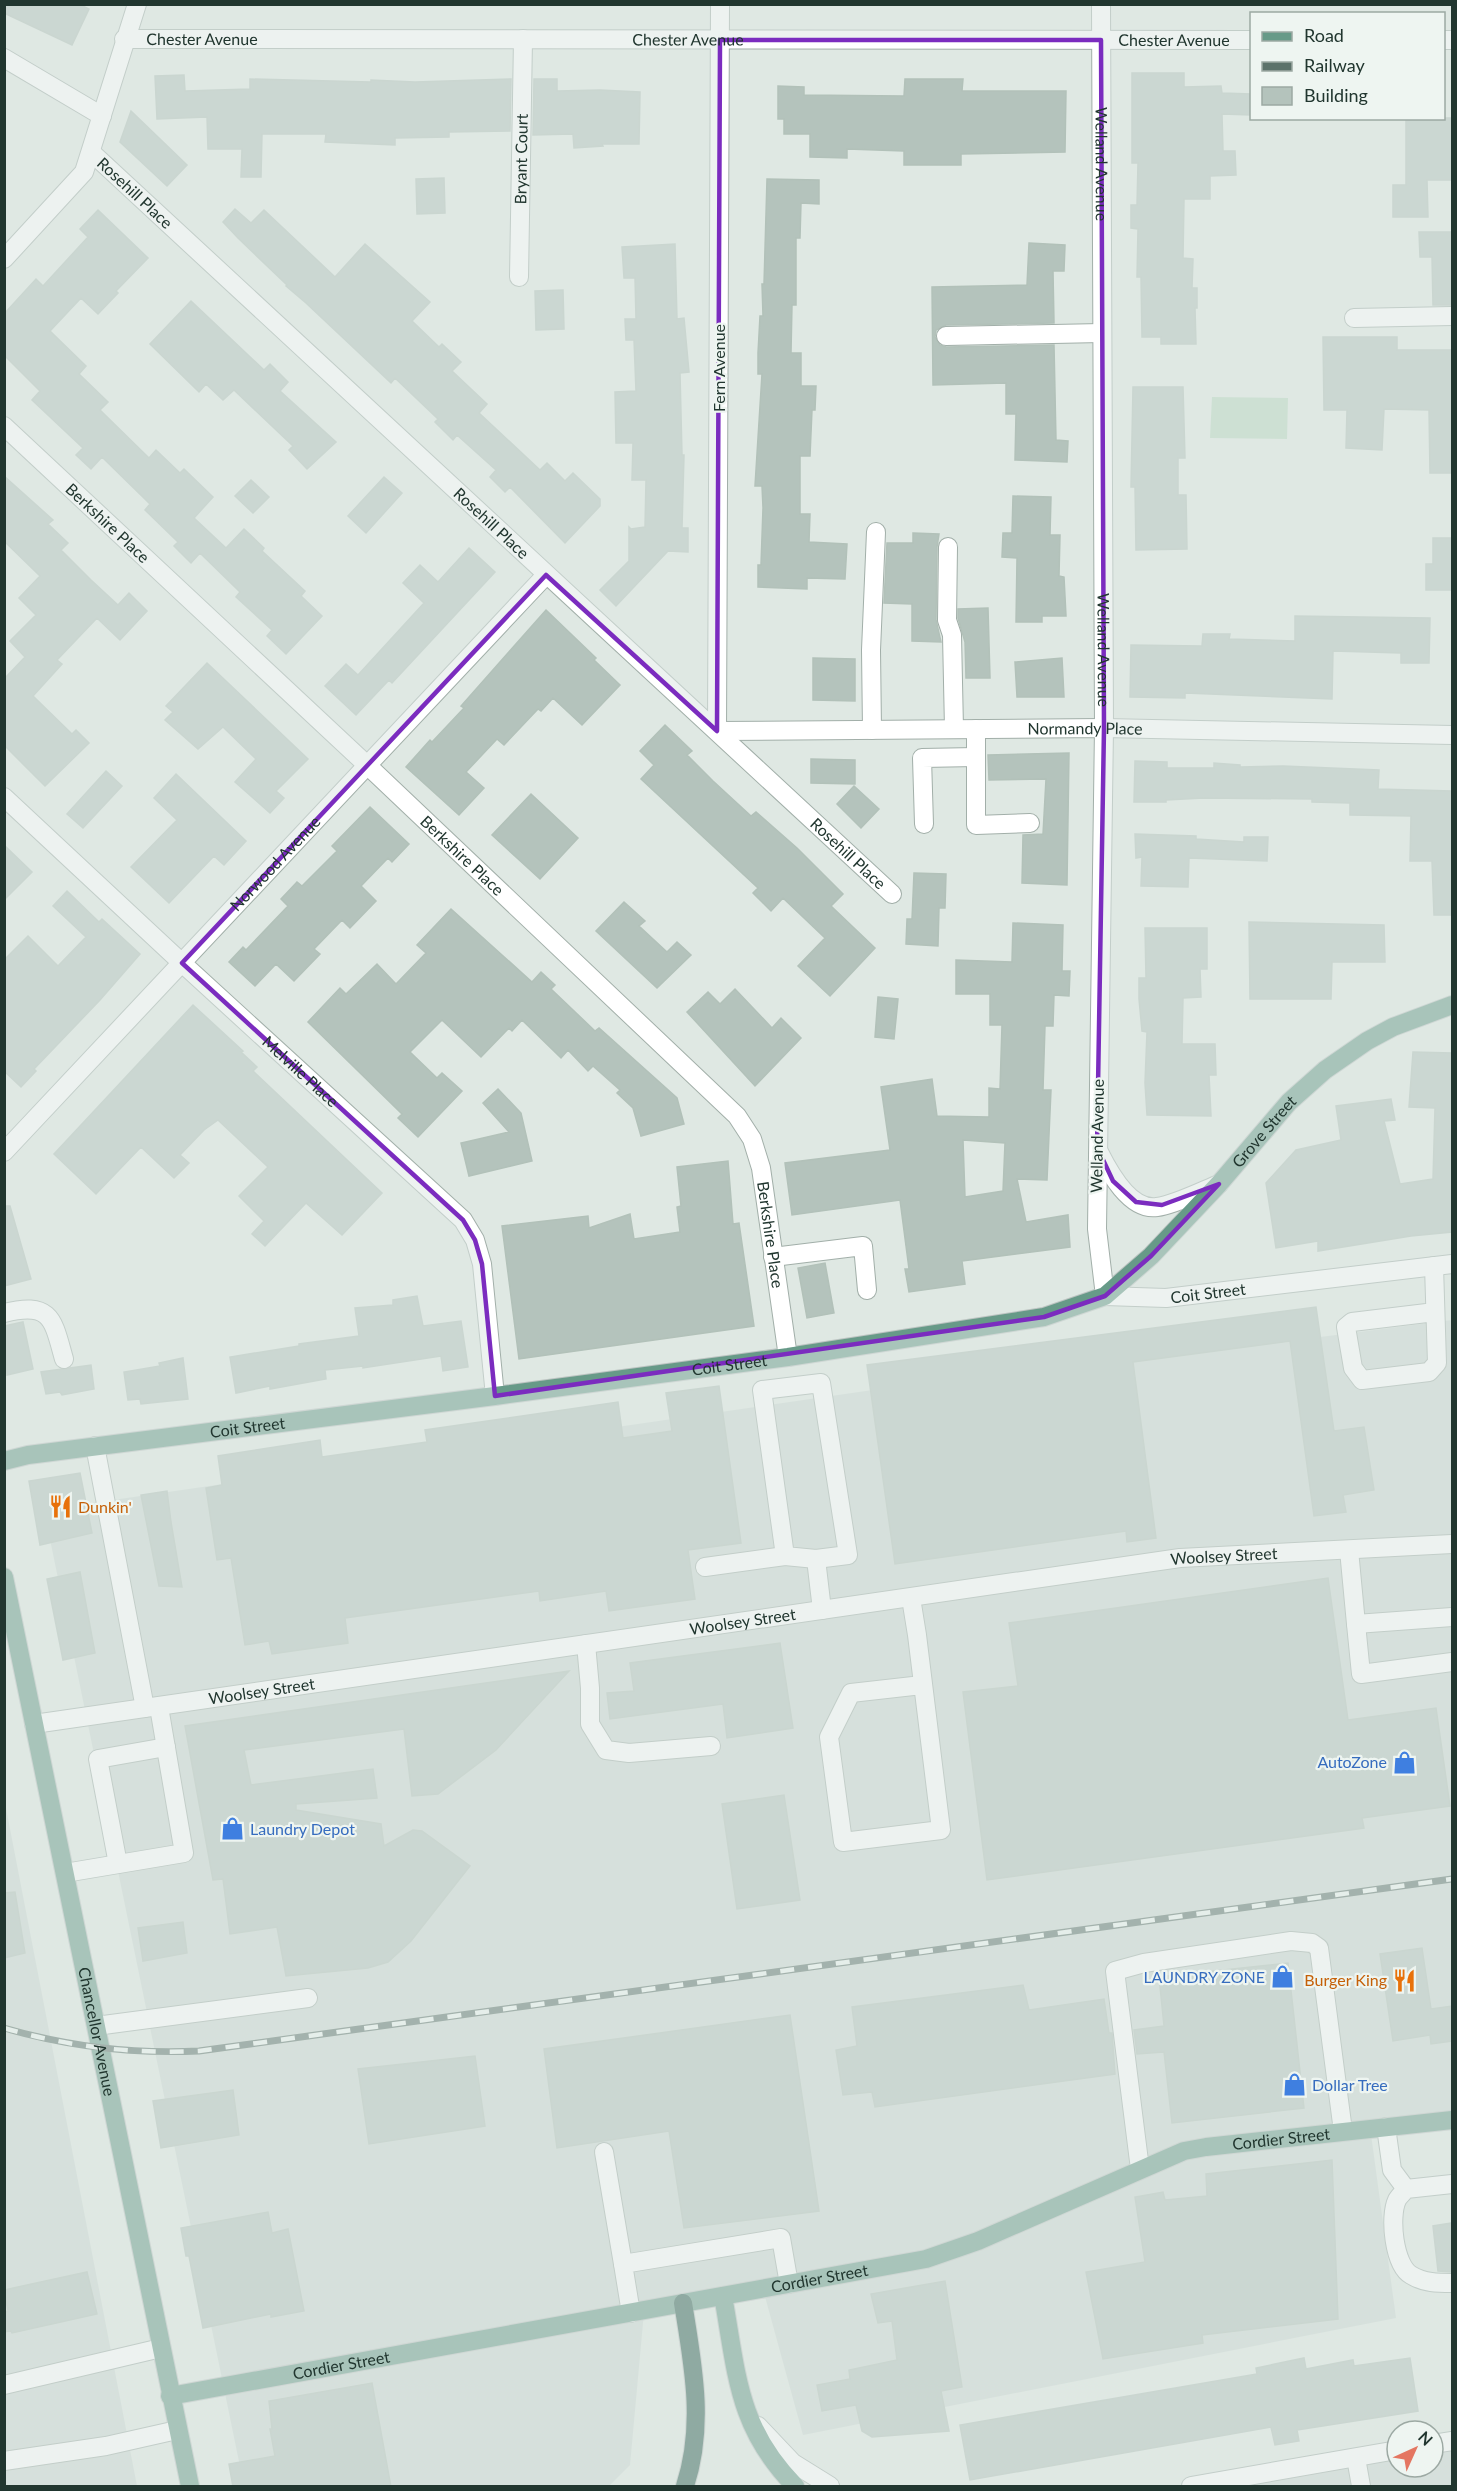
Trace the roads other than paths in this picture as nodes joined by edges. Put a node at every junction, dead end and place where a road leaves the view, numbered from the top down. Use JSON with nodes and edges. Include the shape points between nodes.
{"nodes":[{"id":1,"x":137,"y":4,"type":"edge"},
{"id":2,"x":720,"y":4,"type":"edge"},
{"id":3,"x":1101,"y":4,"type":"edge"},
{"id":4,"x":124,"y":39,"type":"junction"},
{"id":5,"x":523,"y":39,"type":"junction"},
{"id":6,"x":720,"y":40,"type":"junction"},
{"id":7,"x":1101,"y":40,"type":"junction"},
{"id":8,"x":1250,"y":40,"type":"edge"},
{"id":9,"x":4,"y":58,"type":"edge"},
{"id":10,"x":102,"y":116,"type":"junction"},
{"id":11,"x":91,"y":152,"type":"junction"},
{"id":12,"x":4,"y":259,"type":"edge"},
{"id":13,"x":519,"y":277,"type":"dead end"},
{"id":14,"x":1452,"y":316,"type":"edge"},
{"id":15,"x":1354,"y":318,"type":"dead end"},
{"id":16,"x":1102,"y":333,"type":"junction"},
{"id":17,"x":946,"y":336,"type":"dead end"},
{"id":18,"x":4,"y":426,"type":"edge"},
{"id":19,"x":876,"y":532,"type":"dead end"},
{"id":20,"x":948,"y":547,"type":"dead end"},
{"id":21,"x":546,"y":575,"type":"junction"},
{"id":22,"x":1104,"y":728,"type":"junction"},
{"id":23,"x":954,"y":729,"type":"junction"},
{"id":24,"x":976,"y":729,"type":"junction"},
{"id":25,"x":872,"y":730,"type":"junction"},
{"id":26,"x":717,"y":731,"type":"junction"},
{"id":27,"x":1452,"y":735,"type":"edge"},
{"id":28,"x":976,"y":757,"type":"junction"},
{"id":29,"x":368,"y":765,"type":"junction"},
{"id":30,"x":4,"y":797,"type":"edge"},
{"id":31,"x":1030,"y":823,"type":"dead end"},
{"id":32,"x":924,"y":824,"type":"dead end"},
{"id":33,"x":892,"y":894,"type":"dead end"},
{"id":34,"x":182,"y":963,"type":"junction"},
{"id":35,"x":1452,"y":1005,"type":"edge"},
{"id":36,"x":1097,"y":1147,"type":"junction"},
{"id":37,"x":4,"y":1152,"type":"edge"},
{"id":38,"x":1219,"y":1184,"type":"junction"},
{"id":39,"x":773,"y":1257,"type":"junction"},
{"id":40,"x":1452,"y":1264,"type":"edge"},
{"id":41,"x":1434,"y":1266,"type":"junction"},
{"id":42,"x":867,"y":1290,"type":"dead end"},
{"id":43,"x":1105,"y":1296,"type":"junction"},
{"id":44,"x":1435,"y":1312,"type":"junction"},
{"id":45,"x":4,"y":1313,"type":"edge"},
{"id":46,"x":788,"y":1357,"type":"junction"},
{"id":47,"x":64,"y":1359,"type":"dead end"},
{"id":48,"x":495,"y":1396,"type":"junction"},
{"id":49,"x":95,"y":1446,"type":"junction"},
{"id":50,"x":4,"y":1461,"type":"edge"},
{"id":51,"x":1452,"y":1544,"type":"edge"},
{"id":52,"x":1349,"y":1550,"type":"junction"},
{"id":53,"x":785,"y":1556,"type":"junction"},
{"id":54,"x":816,"y":1559,"type":"junction"},
{"id":55,"x":705,"y":1567,"type":"dead end"},
{"id":56,"x":4,"y":1577,"type":"edge"},
{"id":57,"x":911,"y":1598,"type":"junction"},
{"id":58,"x":822,"y":1610,"type":"junction"},
{"id":59,"x":1452,"y":1617,"type":"edge"},
{"id":60,"x":1356,"y":1624,"type":"junction"},
{"id":61,"x":586,"y":1644,"type":"junction"},
{"id":62,"x":1452,"y":1662,"type":"edge"},
{"id":63,"x":922,"y":1685,"type":"junction"},
{"id":64,"x":152,"y":1707,"type":"junction"},
{"id":65,"x":34,"y":1724,"type":"junction"},
{"id":66,"x":711,"y":1746,"type":"dead end"},
{"id":67,"x":166,"y":1747,"type":"junction"},
{"id":68,"x":118,"y":1864,"type":"junction"},
{"id":69,"x":65,"y":1873,"type":"junction"},
{"id":70,"x":308,"y":1998,"type":"dead end"},
{"id":71,"x":96,"y":2026,"type":"junction"},
{"id":72,"x":1452,"y":2120,"type":"edge"},
{"id":73,"x":1386,"y":2127,"type":"junction"},
{"id":74,"x":1343,"y":2132,"type":"junction"},
{"id":75,"x":604,"y":2152,"type":"dead end"},
{"id":76,"x":1140,"y":2169,"type":"junction"},
{"id":77,"x":1452,"y":2184,"type":"edge"},
{"id":78,"x":1406,"y":2189,"type":"junction"},
{"id":79,"x":623,"y":2264,"type":"junction"},
{"id":80,"x":1452,"y":2283,"type":"edge"},
{"id":81,"x":789,"y":2284,"type":"junction"},
{"id":82,"x":723,"y":2296,"type":"junction"},
{"id":83,"x":683,"y":2303,"type":"junction"},
{"id":84,"x":631,"y":2313,"type":"junction"},
{"id":85,"x":161,"y":2348,"type":"junction"},
{"id":86,"x":4,"y":2385,"type":"edge"},
{"id":87,"x":740,"y":2392,"type":"junction"},
{"id":88,"x":170,"y":2396,"type":"junction"},
{"id":89,"x":177,"y":2430,"type":"junction"},
{"id":90,"x":1385,"y":2452,"type":"edge"},
{"id":91,"x":1356,"y":2458,"type":"junction"},
{"id":92,"x":4,"y":2461,"type":"edge"},
{"id":93,"x":1244,"y":2482,"type":"edge"},
{"id":94,"x":190,"y":2487,"type":"edge"},
{"id":95,"x":685,"y":2487,"type":"edge"},
{"id":96,"x":795,"y":2487,"type":"edge"},
{"id":97,"x":830,"y":2487,"type":"edge"},
{"id":98,"x":1191,"y":2487,"type":"edge"},
{"id":99,"x":1361,"y":2487,"type":"edge"}],
"edges":[{"from":1,"to":4,"type":"street"},
{"from":2,"to":6,"type":"street","name":"Fern Avenue"},
{"from":3,"to":7,"type":"street","name":"Welland Avenue"},
{"from":4,"to":5,"type":"street","name":"Chester Avenue"},
{"from":4,"to":10,"type":"street"},
{"from":5,"to":6,"type":"street","name":"Chester Avenue"},
{"from":5,"to":13,"type":"street","name":"Bryant Court"},
{"from":6,"to":7,"type":"street","name":"Chester Avenue"},
{"from":6,"to":26,"type":"street","name":"Fern Avenue"},
{"from":7,"to":8,"type":"street","name":"Chester Avenue"},
{"from":7,"to":16,"type":"street","name":"Welland Avenue"},
{"from":9,"to":10,"type":"street"},
{"from":10,"to":11,"type":"street"},
{"from":11,"to":12,"type":"street","via":[[74,185]]},
{"from":11,"to":21,"type":"street","name":"Rosehill Place"},
{"from":14,"to":15,"type":"street"},
{"from":16,"to":17,"type":"street"},
{"from":16,"to":22,"type":"street","name":"Welland Avenue"},
{"from":18,"to":29,"type":"street","name":"Berkshire Place"},
{"from":19,"to":25,"type":"street"},
{"from":20,"to":23,"type":"street","via":[[947,620],[952,635]]},
{"from":21,"to":26,"type":"street","name":"Rosehill Place"},
{"from":21,"to":29,"type":"street","name":"Norwood Avenue"},
{"from":22,"to":24,"type":"street","name":"Normandy Place"},
{"from":22,"to":27,"type":"street","name":"Normandy Place"},
{"from":22,"to":36,"type":"street","name":"Welland Avenue"},
{"from":23,"to":24,"type":"street","name":"Normandy Place"},
{"from":23,"to":25,"type":"street","name":"Normandy Place"},
{"from":24,"to":28,"type":"street"},
{"from":25,"to":26,"type":"street","name":"Normandy Place"},
{"from":26,"to":33,"type":"street","name":"Rosehill Place"},
{"from":28,"to":31,"type":"street","via":[[976,825]]},
{"from":28,"to":32,"type":"street","via":[[922,758]]},
{"from":29,"to":34,"type":"street","name":"Norwood Avenue"},
{"from":29,"to":39,"type":"street","name":"Berkshire Place","via":[[737,1116],[752,1139],[761,1168]]},
{"from":30,"to":34,"type":"street","name":"Melville Place"},
{"from":34,"to":37,"type":"street","name":"Norwood Avenue"},
{"from":34,"to":48,"type":"street","name":"Melville Place","via":[[463,1220],[476,1240],[482,1264]]},
{"from":35,"to":38,"type":"main road","name":"Grove Street","via":[[1367,1041],[1325,1070],[1289,1102]]},
{"from":36,"to":38,"type":"street","via":[[1113,1180],[1136,1202],[1155,1208]]},
{"from":36,"to":43,"type":"street","name":"Welland Avenue","via":[[1097,1229]]},
{"from":38,"to":43,"type":"main road","name":"Grove Street","via":[[1151,1256]]},
{"from":39,"to":42,"type":"street","via":[[863,1246]]},
{"from":39,"to":46,"type":"street","name":"Berkshire Place"},
{"from":40,"to":41,"type":"street","name":"Coit Street"},
{"from":41,"to":43,"type":"street","name":"Coit Street","via":[[1166,1298]]},
{"from":41,"to":44,"type":"street"},
{"from":43,"to":46,"type":"main road","name":"Coit Street","via":[[1044,1317]]},
{"from":44,"to":44,"type":"street","via":[[1437,1363],[1429,1372],[1362,1380],[1353,1368],[1346,1327],[1352,1322]]},
{"from":45,"to":47,"type":"street","via":[[30,1307],[45,1313],[54,1323]]},
{"from":46,"to":48,"type":"main road","name":"Coit Street"},
{"from":48,"to":49,"type":"main road","name":"Coit Street"},
{"from":49,"to":50,"type":"main road","name":"Coit Street"},
{"from":49,"to":64,"type":"street"},
{"from":51,"to":52,"type":"street","name":"Woolsey Street"},
{"from":52,"to":57,"type":"street","name":"Woolsey Street","via":[[1180,1558]]},
{"from":52,"to":60,"type":"street"},
{"from":53,"to":54,"type":"street"},
{"from":53,"to":54,"type":"street","via":[[762,1390],[821,1383],[848,1554]]},
{"from":53,"to":55,"type":"street"},
{"from":54,"to":58,"type":"street"},
{"from":56,"to":65,"type":"main road","name":"Chancellor Avenue"},
{"from":57,"to":58,"type":"street","name":"Woolsey Street"},
{"from":57,"to":63,"type":"street"},
{"from":58,"to":61,"type":"street","name":"Woolsey Street"},
{"from":59,"to":60,"type":"street"},
{"from":60,"to":62,"type":"street","via":[[1361,1674]]},
{"from":61,"to":64,"type":"street","name":"Woolsey Street"},
{"from":61,"to":66,"type":"street","via":[[590,1724],[606,1750],[629,1753]]},
{"from":63,"to":63,"type":"street","via":[[941,1830],[843,1842],[829,1737],[851,1693]]},
{"from":64,"to":65,"type":"street","name":"Woolsey Street"},
{"from":64,"to":67,"type":"street"},
{"from":65,"to":69,"type":"main road","name":"Chancellor Avenue"},
{"from":67,"to":68,"type":"street","via":[[184,1852]]},
{"from":67,"to":68,"type":"street","via":[[98,1759]]},
{"from":68,"to":69,"type":"street"},
{"from":69,"to":71,"type":"main road","name":"Chancellor Avenue"},
{"from":70,"to":71,"type":"street"},
{"from":71,"to":85,"type":"main road","name":"Chancellor Avenue"},
{"from":72,"to":73,"type":"main road","name":"Cordier Street"},
{"from":73,"to":74,"type":"main road","name":"Cordier Street"},
{"from":73,"to":78,"type":"street","via":[[1392,2170]]},
{"from":74,"to":76,"type":"main road","name":"Cordier Street","via":[[1206,2146]]},
{"from":74,"to":76,"type":"street","via":[[1319,1948],[1312,1943],[1291,1941],[1144,1963],[1115,1971]]},
{"from":75,"to":79,"type":"street"},
{"from":76,"to":81,"type":"main road","name":"Cordier Street","via":[[954,2250],[926,2259]]},
{"from":77,"to":78,"type":"street"},
{"from":78,"to":80,"type":"street","via":[[1397,2200],[1394,2214],[1400,2262],[1410,2275],[1426,2282]]},
{"from":79,"to":81,"type":"street","via":[[781,2238]]},
{"from":79,"to":84,"type":"street"},
{"from":81,"to":82,"type":"main road","name":"Cordier Street"},
{"from":82,"to":83,"type":"main road","name":"Cordier Street"},
{"from":82,"to":87,"type":"main road"},
{"from":83,"to":84,"type":"main road","name":"Cordier Street"},
{"from":83,"to":95,"type":"highway","via":[[697,2418],[694,2454]]},
{"from":84,"to":88,"type":"main road","name":"Cordier Street"},
{"from":85,"to":86,"type":"street"},
{"from":85,"to":88,"type":"main road","name":"Chancellor Avenue"},
{"from":87,"to":96,"type":"main road","via":[[760,2443]]},
{"from":87,"to":97,"type":"street","via":[[754,2421],[771,2442],[793,2463]]},
{"from":88,"to":89,"type":"main road","name":"Chancellor Avenue"},
{"from":89,"to":92,"type":"street","via":[[106,2446]]},
{"from":89,"to":94,"type":"main road","name":"Chancellor Avenue"},
{"from":90,"to":91,"type":"street"},
{"from":91,"to":93,"type":"street"},
{"from":91,"to":99,"type":"street"},
{"from":93,"to":98,"type":"street"}]}
